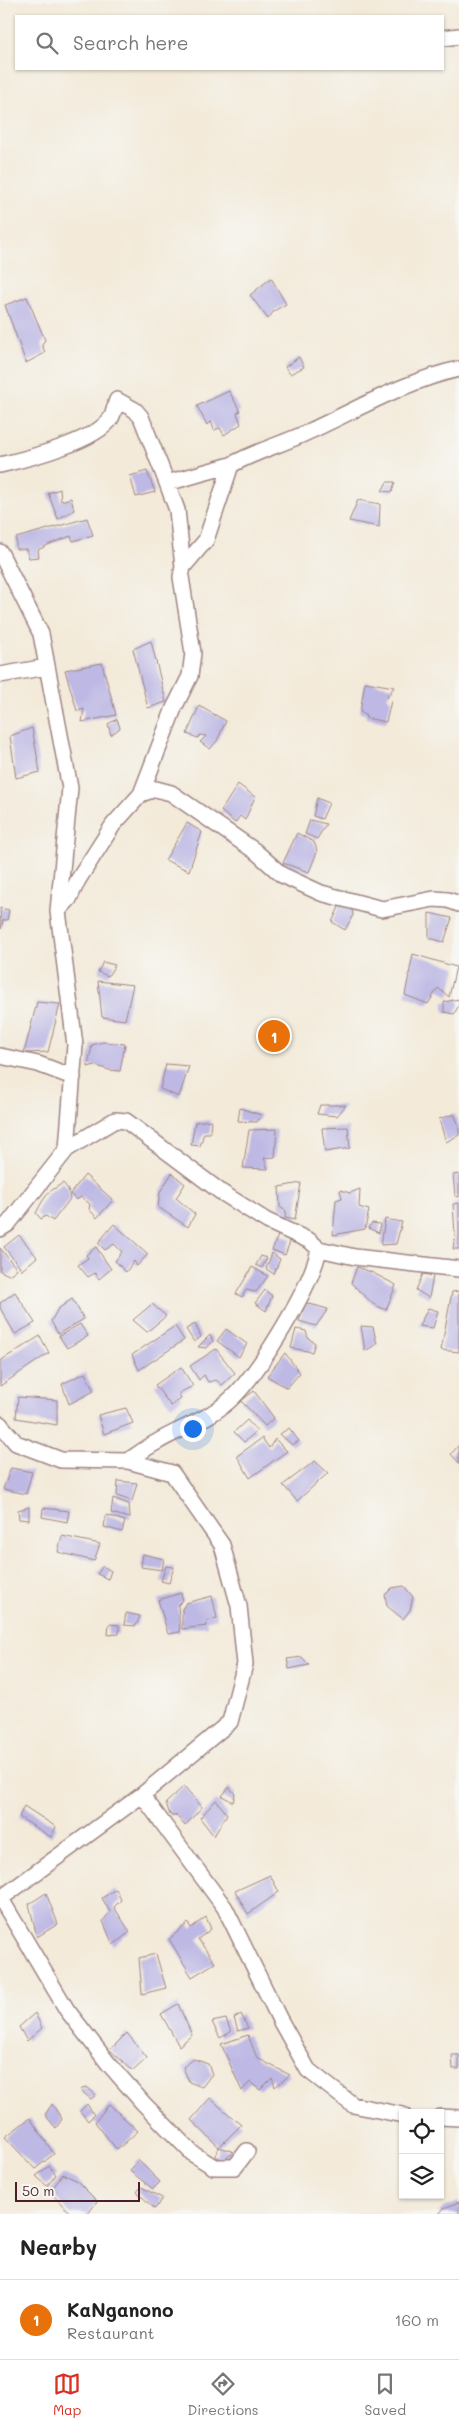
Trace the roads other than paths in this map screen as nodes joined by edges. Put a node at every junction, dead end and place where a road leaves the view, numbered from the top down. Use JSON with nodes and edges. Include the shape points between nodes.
{"nodes":[{"id":1,"x":459,"y":36,"type":"edge"},
{"id":2,"x":444,"y":38,"type":"edge"},
{"id":3,"x":459,"y":369,"type":"edge"},
{"id":4,"x":231,"y":465,"type":"junction"},
{"id":5,"x":0,"y":466,"type":"edge"},
{"id":6,"x":167,"y":483,"type":"junction"},
{"id":7,"x":0,"y":552,"type":"edge"},
{"id":8,"x":183,"y":567,"type":"junction"},
{"id":9,"x":47,"y":667,"type":"junction"},
{"id":10,"x":0,"y":675,"type":"edge"},
{"id":11,"x":141,"y":794,"type":"junction"},
{"id":12,"x":459,"y":904,"type":"edge"},
{"id":13,"x":58,"y":911,"type":"junction"},
{"id":14,"x":0,"y":1056,"type":"edge"},
{"id":15,"x":73,"y":1077,"type":"junction"},
{"id":16,"x":67,"y":1149,"type":"junction"},
{"id":17,"x":0,"y":1229,"type":"edge"},
{"id":18,"x":319,"y":1249,"type":"junction"},
{"id":19,"x":459,"y":1269,"type":"edge"},
{"id":20,"x":0,"y":1424,"type":"edge"},
{"id":21,"x":128,"y":1461,"type":"junction"},
{"id":22,"x":142,"y":1795,"type":"junction"},
{"id":23,"x":0,"y":1899,"type":"edge"},
{"id":24,"x":399,"y":2114,"type":"edge"},
{"id":25,"x":444,"y":2117,"type":"edge"},
{"id":26,"x":459,"y":2118,"type":"edge"},
{"id":27,"x":247,"y":2151,"type":"dead end"}],
"edges":[{"from":1,"to":2,"type":"street"},
{"from":3,"to":4,"type":"street","via":[[402,387]]},
{"from":4,"to":6,"type":"street"},
{"from":4,"to":8,"type":"street","via":[[206,540]]},
{"from":5,"to":6,"type":"street","via":[[58,448],[97,431],[111,418],[117,400],[141,417]]},
{"from":6,"to":8,"type":"street","via":[[177,510]]},
{"from":7,"to":9,"type":"street","via":[[41,634]]},
{"from":8,"to":11,"type":"street","via":[[193,653],[190,676],[174,708]]},
{"from":9,"to":10,"type":"street"},
{"from":9,"to":13,"type":"street","via":[[70,788]]},
{"from":11,"to":12,"type":"street","via":[[156,789],[171,793],[255,851],[282,875],[321,893],[382,909],[434,899]]},
{"from":11,"to":13,"type":"street","via":[[113,825],[69,900]]},
{"from":13,"to":15,"type":"street","via":[[75,1045]]},
{"from":14,"to":15,"type":"street","via":[[38,1064]]},
{"from":15,"to":16,"type":"street"},
{"from":16,"to":17,"type":"street","via":[[8,1224]]},
{"from":16,"to":18,"type":"street","via":[[115,1120],[126,1121],[221,1192]]},
{"from":18,"to":19,"type":"street","via":[[355,1257]]},
{"from":18,"to":21,"type":"street","via":[[316,1264],[298,1301],[257,1367],[232,1398],[198,1422]]},
{"from":20,"to":21,"type":"street","via":[[16,1442],[61,1460]]},
{"from":21,"to":22,"type":"street","via":[[172,1473],[222,1545],[239,1606],[245,1664],[230,1722]]},
{"from":22,"to":23,"type":"street"},
{"from":22,"to":24,"type":"street","via":[[225,1908],[308,2070],[352,2105]]},
{"from":23,"to":27,"type":"street","via":[[67,2010],[108,2063],[173,2134],[193,2154],[214,2167],[235,2167]]},
{"from":25,"to":26,"type":"street"}]}
